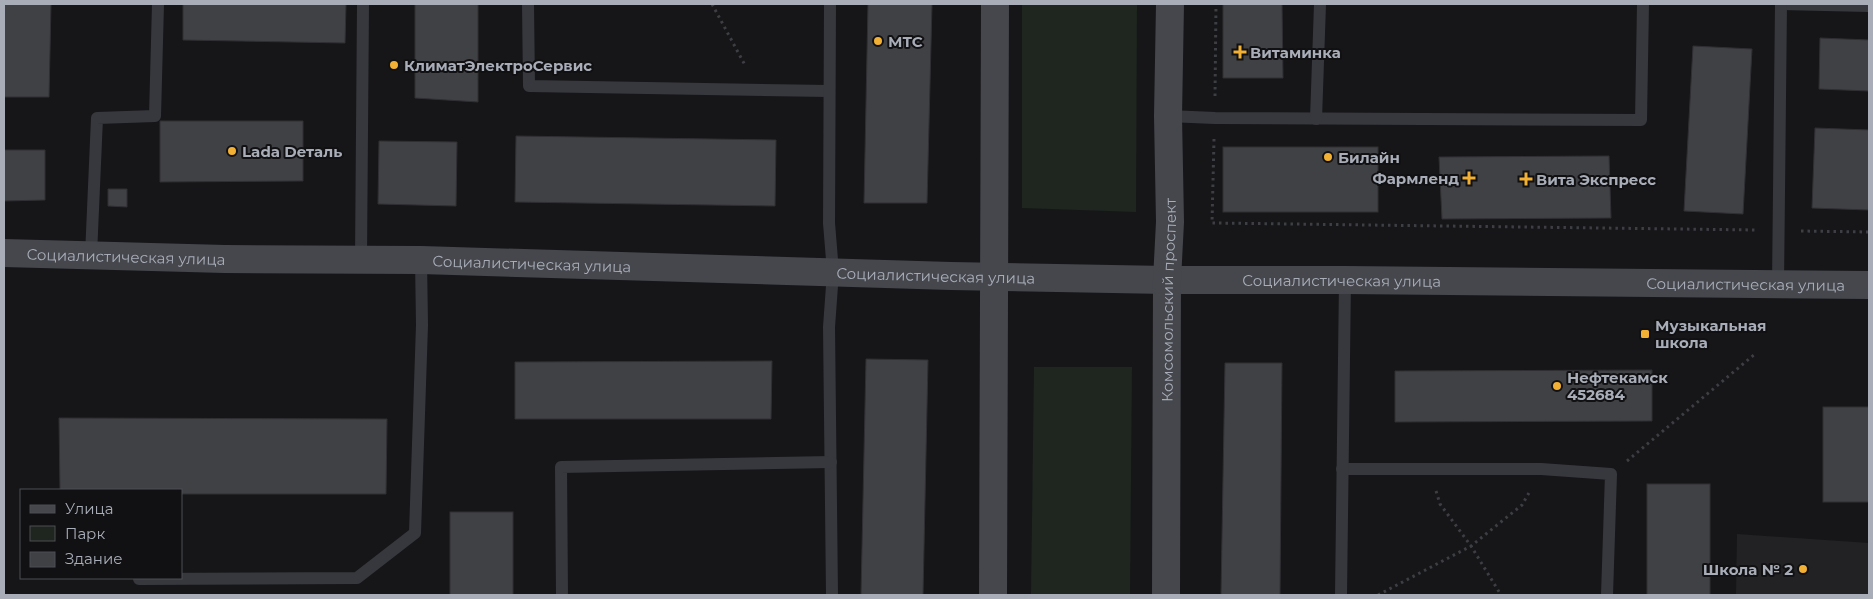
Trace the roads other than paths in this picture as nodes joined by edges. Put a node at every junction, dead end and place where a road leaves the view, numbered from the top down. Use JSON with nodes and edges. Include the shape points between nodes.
{"nodes":[{"id":1,"x":158,"y":4,"type":"edge"},
{"id":2,"x":364,"y":4,"type":"edge"},
{"id":3,"x":528,"y":4,"type":"edge"},
{"id":4,"x":830,"y":4,"type":"edge"},
{"id":5,"x":994,"y":4,"type":"edge"},
{"id":6,"x":1170,"y":4,"type":"edge"},
{"id":7,"x":1320,"y":4,"type":"edge"},
{"id":8,"x":1644,"y":4,"type":"edge"},
{"id":9,"x":1781,"y":4,"type":"edge"},
{"id":10,"x":1869,"y":6,"type":"edge"},
{"id":11,"x":829,"y":91,"type":"junction"},
{"id":12,"x":1168,"y":116,"type":"junction"},
{"id":13,"x":1316,"y":119,"type":"junction"},
{"id":14,"x":4,"y":253,"type":"edge"},
{"id":15,"x":91,"y":255,"type":"junction"},
{"id":16,"x":361,"y":260,"type":"junction"},
{"id":17,"x":421,"y":260,"type":"junction"},
{"id":18,"x":833,"y":272,"type":"junction"},
{"id":19,"x":992,"y":277,"type":"junction"},
{"id":20,"x":1167,"y":280,"type":"junction"},
{"id":21,"x":1345,"y":280,"type":"junction"},
{"id":22,"x":1778,"y":284,"type":"junction"},
{"id":23,"x":1869,"y":286,"type":"edge"},
{"id":24,"x":831,"y":462,"type":"junction"},
{"id":25,"x":1342,"y":469,"type":"junction"},
{"id":26,"x":182,"y":579,"type":"edge"},
{"id":27,"x":562,"y":595,"type":"edge"},
{"id":28,"x":832,"y":595,"type":"edge"},
{"id":29,"x":992,"y":595,"type":"edge"},
{"id":30,"x":1166,"y":595,"type":"edge"},
{"id":31,"x":1341,"y":595,"type":"edge"},
{"id":32,"x":1607,"y":595,"type":"edge"}],
"edges":[{"from":1,"to":15,"type":"lane","via":[[155,116],[97,118]]},
{"from":2,"to":16,"type":"lane"},
{"from":3,"to":11,"type":"lane","via":[[529,86]]},
{"from":4,"to":11,"type":"lane"},
{"from":5,"to":19,"type":"main road"},
{"from":6,"to":12,"type":"main road","name":"Комсомольский проспект"},
{"from":7,"to":13,"type":"lane"},
{"from":8,"to":13,"type":"lane","via":[[1641,120]]},
{"from":9,"to":10,"type":"lane"},
{"from":9,"to":22,"type":"lane"},
{"from":11,"to":18,"type":"lane","via":[[829,223]]},
{"from":12,"to":13,"type":"lane"},
{"from":12,"to":20,"type":"main road","name":"Комсомольский проспект","via":[[1170,222]]},
{"from":14,"to":15,"type":"main road","name":"Социалистическая улица"},
{"from":15,"to":16,"type":"main road","name":"Социалистическая улица"},
{"from":16,"to":17,"type":"main road","name":"Социалистическая улица"},
{"from":17,"to":18,"type":"main road","name":"Социалистическая улица"},
{"from":17,"to":26,"type":"lane","via":[[415,534],[357,578]]},
{"from":18,"to":19,"type":"main road","name":"Социалистическая улица"},
{"from":18,"to":24,"type":"lane","via":[[829,326]]},
{"from":19,"to":20,"type":"main road","name":"Социалистическая улица"},
{"from":19,"to":29,"type":"main road"},
{"from":20,"to":21,"type":"main road","name":"Социалистическая улица"},
{"from":20,"to":30,"type":"main road","name":"Комсомольский проспект"},
{"from":21,"to":22,"type":"main road","name":"Социалистическая улица"},
{"from":21,"to":25,"type":"lane"},
{"from":22,"to":23,"type":"main road","name":"Социалистическая улица"},
{"from":24,"to":27,"type":"lane","via":[[561,467]]},
{"from":24,"to":28,"type":"lane"},
{"from":25,"to":31,"type":"lane"},
{"from":25,"to":32,"type":"lane","via":[[1541,469],[1611,474]]}]}
